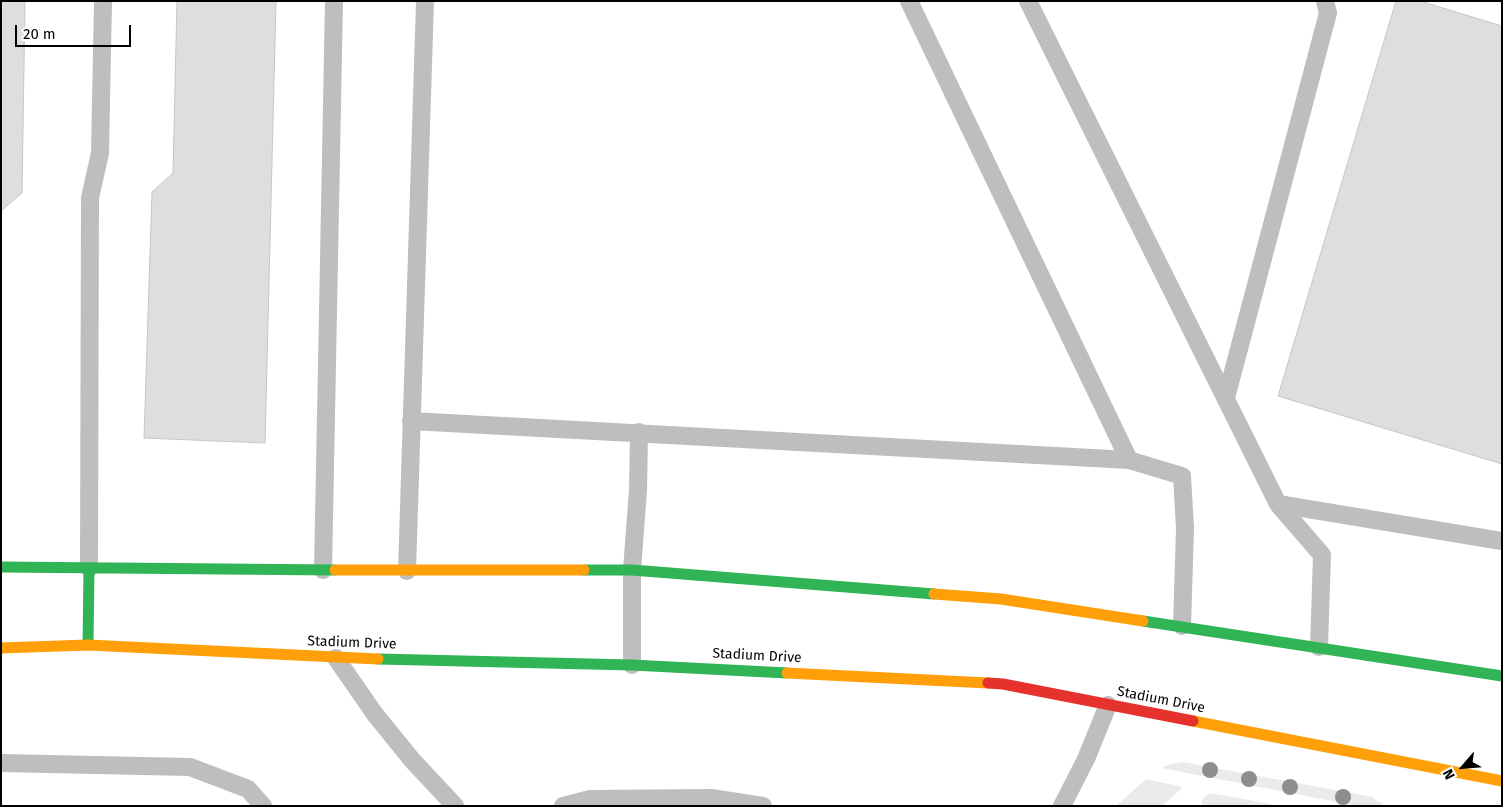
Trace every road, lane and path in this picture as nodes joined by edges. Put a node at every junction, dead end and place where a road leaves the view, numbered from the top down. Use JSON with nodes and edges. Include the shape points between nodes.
{"nodes":[{"id":1,"x":103,"y":1,"type":"edge"},
{"id":2,"x":334,"y":1,"type":"edge"},
{"id":3,"x":425,"y":1,"type":"edge"},
{"id":4,"x":909,"y":1,"type":"edge"},
{"id":5,"x":1028,"y":1,"type":"edge"},
{"id":6,"x":1325,"y":1,"type":"edge"},
{"id":7,"x":1226,"y":398,"type":"junction"},
{"id":8,"x":411,"y":421,"type":"junction"},
{"id":9,"x":639,"y":432,"type":"junction"},
{"id":10,"x":1129,"y":460,"type":"junction"},
{"id":11,"x":1278,"y":504,"type":"junction"},
{"id":12,"x":1502,"y":541,"type":"edge"},
{"id":13,"x":1,"y":567,"type":"edge"},
{"id":14,"x":89,"y":568,"type":"junction"},
{"id":15,"x":323,"y":570,"type":"junction"},
{"id":16,"x":407,"y":570,"type":"junction"},
{"id":17,"x":632,"y":570,"type":"junction"},
{"id":18,"x":1182,"y":626,"type":"junction"},
{"id":19,"x":88,"y":645,"type":"junction"},
{"id":20,"x":1319,"y":647,"type":"junction"},
{"id":21,"x":1,"y":648,"type":"edge"},
{"id":22,"x":336,"y":658,"type":"junction"},
{"id":23,"x":632,"y":665,"type":"junction"},
{"id":24,"x":1502,"y":676,"type":"edge"},
{"id":25,"x":1108,"y":705,"type":"junction"},
{"id":26,"x":1,"y":763,"type":"edge"},
{"id":27,"x":1502,"y":781,"type":"edge"},
{"id":28,"x":263,"y":806,"type":"edge"},
{"id":29,"x":455,"y":806,"type":"edge"},
{"id":30,"x":563,"y":806,"type":"edge"},
{"id":31,"x":763,"y":806,"type":"edge"},
{"id":32,"x":1062,"y":806,"type":"edge"}],
"edges":[{"from":1,"to":14,"type":"lane","via":[[100,153],[90,198]]},
{"from":2,"to":15,"type":"lane"},
{"from":3,"to":8,"type":"lane"},
{"from":4,"to":10,"type":"lane"},
{"from":5,"to":7,"type":"lane"},
{"from":6,"to":7,"type":"lane","via":[[1328,13]]},
{"from":7,"to":11,"type":"lane"},
{"from":8,"to":9,"type":"lane"},
{"from":8,"to":16,"type":"lane"},
{"from":9,"to":10,"type":"lane"},
{"from":9,"to":17,"type":"lane"},
{"from":10,"to":18,"type":"lane","via":[[1182,476]]},
{"from":11,"to":12,"type":"lane"},
{"from":11,"to":20,"type":"lane","via":[[1322,555]]},
{"from":13,"to":14,"type":"main road"},
{"from":14,"to":15,"type":"main road"},
{"from":14,"to":19,"type":"main road"},
{"from":15,"to":16,"type":"main road"},
{"from":16,"to":17,"type":"main road"},
{"from":17,"to":18,"type":"main road","via":[[1001,599]]},
{"from":17,"to":23,"type":"lane"},
{"from":18,"to":20,"type":"main road"},
{"from":19,"to":21,"type":"main road","name":"Stadium Drive"},
{"from":19,"to":22,"type":"main road","name":"Stadium Drive"},
{"from":20,"to":24,"type":"main road"},
{"from":22,"to":23,"type":"main road","name":"Stadium Drive"},
{"from":22,"to":29,"type":"lane","via":[[412,760]]},
{"from":23,"to":25,"type":"main road","name":"Stadium Drive","via":[[1003,684]]},
{"from":25,"to":27,"type":"main road","name":"Stadium Drive"},
{"from":25,"to":32,"type":"lane"},
{"from":26,"to":28,"type":"lane","via":[[190,767],[248,789]]},
{"from":30,"to":31,"type":"lane","via":[[590,799],[711,798]]}]}
